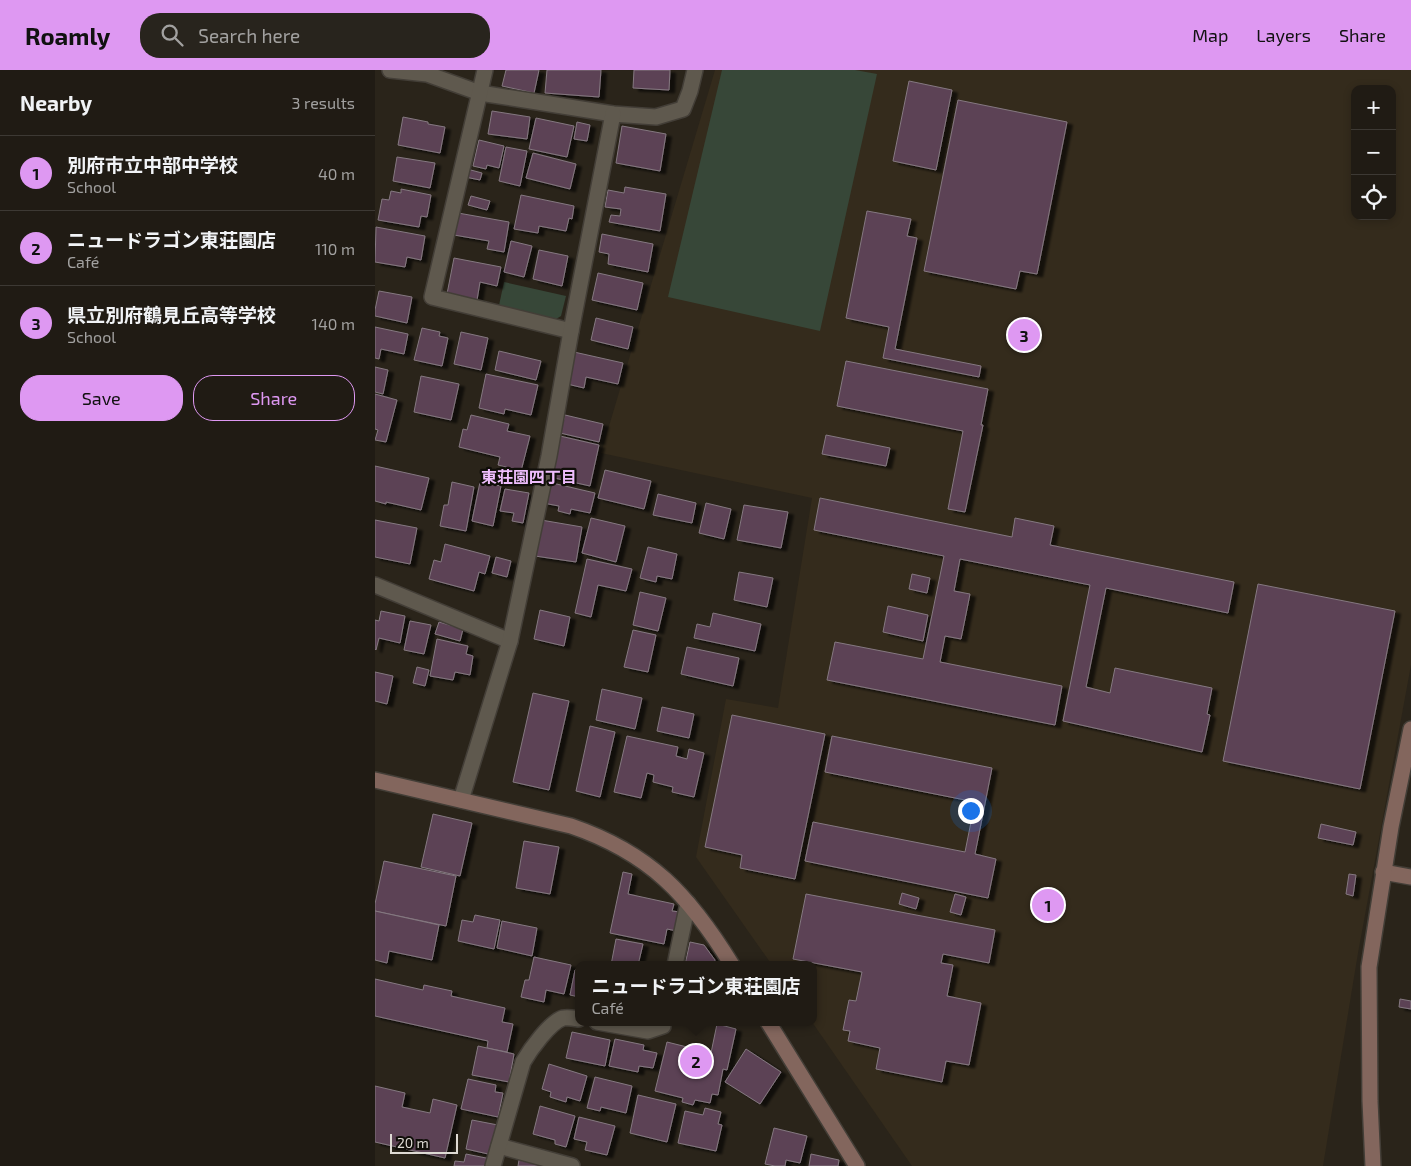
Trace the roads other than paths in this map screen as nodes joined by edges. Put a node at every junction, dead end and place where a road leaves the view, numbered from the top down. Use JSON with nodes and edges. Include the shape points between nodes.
{"nodes":[{"id":1,"x":390,"y":70,"type":"edge"},
{"id":2,"x":485,"y":70,"type":"edge"},
{"id":3,"x":695,"y":70,"type":"edge"},
{"id":4,"x":480,"y":93,"type":"junction"},
{"id":5,"x":613,"y":114,"type":"junction"},
{"id":6,"x":571,"y":331,"type":"junction"},
{"id":7,"x":375,"y":584,"type":"edge"},
{"id":8,"x":510,"y":641,"type":"junction"},
{"id":9,"x":1411,"y":729,"type":"edge"},
{"id":10,"x":375,"y":780,"type":"edge"},
{"id":11,"x":461,"y":800,"type":"junction"},
{"id":12,"x":1383,"y":872,"type":"junction"},
{"id":13,"x":1411,"y":877,"type":"edge"},
{"id":14,"x":688,"y":903,"type":"junction"},
{"id":15,"x":676,"y":961,"type":"edge"},
{"id":16,"x":729,"y":961,"type":"edge"},
{"id":17,"x":575,"y":1018,"type":"edge"},
{"id":18,"x":620,"y":1026,"type":"edge"},
{"id":19,"x":663,"y":1026,"type":"edge"},
{"id":20,"x":770,"y":1026,"type":"edge"},
{"id":21,"x":499,"y":1146,"type":"junction"},
{"id":22,"x":493,"y":1166,"type":"edge"},
{"id":23,"x":572,"y":1166,"type":"edge"},
{"id":24,"x":857,"y":1166,"type":"edge"},
{"id":25,"x":1373,"y":1166,"type":"edge"}],
"edges":[{"from":1,"to":4,"type":"street","via":[[427,74]]},
{"from":2,"to":4,"type":"street"},
{"from":3,"to":5,"type":"street","via":[[683,109],[656,117]]},
{"from":4,"to":5,"type":"street"},
{"from":4,"to":6,"type":"street","via":[[432,297]]},
{"from":5,"to":6,"type":"street"},
{"from":6,"to":8,"type":"street","via":[[549,456]]},
{"from":7,"to":8,"type":"street"},
{"from":8,"to":11,"type":"street"},
{"from":9,"to":12,"type":"street"},
{"from":10,"to":11,"type":"street"},
{"from":11,"to":14,"type":"street","via":[[571,826],[612,842],[672,884]]},
{"from":12,"to":13,"type":"street"},
{"from":12,"to":25,"type":"street","via":[[1369,967]]},
{"from":14,"to":15,"type":"street"},
{"from":14,"to":16,"type":"street"},
{"from":17,"to":21,"type":"street","via":[[561,1018],[555,1022],[527,1054]]},
{"from":18,"to":19,"type":"street","via":[[648,1031]]},
{"from":20,"to":24,"type":"street"},
{"from":21,"to":22,"type":"street"},
{"from":21,"to":23,"type":"street"}]}
